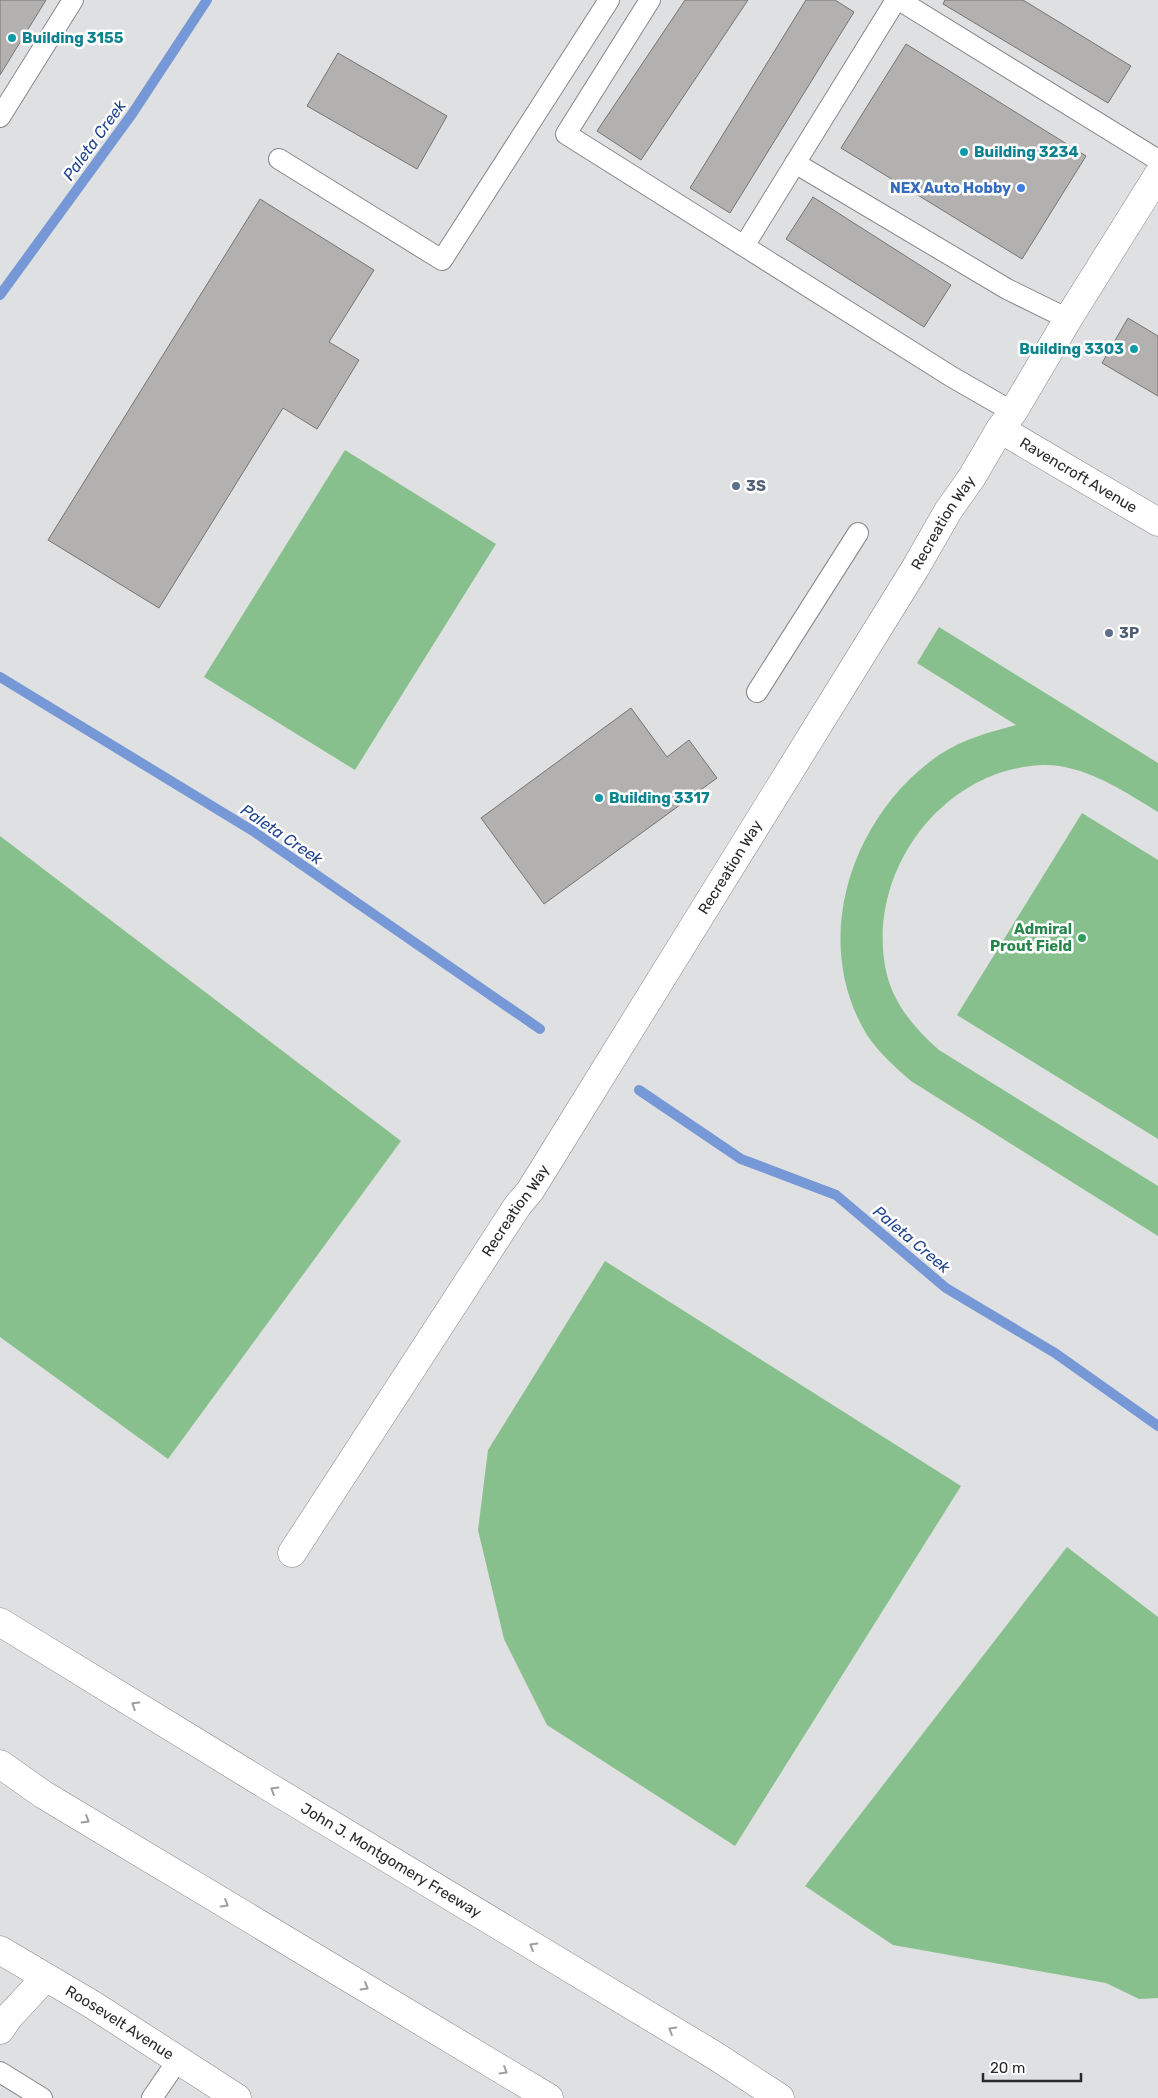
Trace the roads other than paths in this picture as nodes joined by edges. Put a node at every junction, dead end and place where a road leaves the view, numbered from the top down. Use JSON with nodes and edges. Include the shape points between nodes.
{"nodes":[{"id":1,"x":73,"y":0,"type":"edge"},
{"id":2,"x":609,"y":0,"type":"edge"},
{"id":3,"x":650,"y":0,"type":"edge"},
{"id":4,"x":898,"y":0,"type":"edge"},
{"id":5,"x":0,"y":117,"type":"edge"},
{"id":6,"x":279,"y":159,"type":"dead end"},
{"id":7,"x":1158,"y":160,"type":"edge"},
{"id":8,"x":795,"y":163,"type":"junction"},
{"id":9,"x":1158,"y":175,"type":"edge"},
{"id":10,"x":744,"y":246,"type":"junction"},
{"id":11,"x":1068,"y":319,"type":"junction"},
{"id":12,"x":1007,"y":420,"type":"junction"},
{"id":13,"x":1158,"y":522,"type":"edge"},
{"id":14,"x":858,"y":533,"type":"dead end"},
{"id":15,"x":757,"y":692,"type":"dead end"},
{"id":16,"x":292,"y":1553,"type":"dead end"},
{"id":17,"x":0,"y":1622,"type":"edge"},
{"id":18,"x":0,"y":1764,"type":"edge"},
{"id":19,"x":0,"y":1773,"type":"edge"},
{"id":20,"x":44,"y":1795,"type":"junction"},
{"id":21,"x":0,"y":1950,"type":"edge"},
{"id":22,"x":45,"y":1978,"type":"junction"},
{"id":23,"x":0,"y":2030,"type":"edge"},
{"id":24,"x":714,"y":2055,"type":"junction"},
{"id":25,"x":178,"y":2060,"type":"junction"},
{"id":26,"x":0,"y":2072,"type":"edge"},
{"id":27,"x":42,"y":2098,"type":"edge"},
{"id":28,"x":152,"y":2098,"type":"edge"},
{"id":29,"x":237,"y":2098,"type":"edge"},
{"id":30,"x":549,"y":2098,"type":"edge"},
{"id":31,"x":780,"y":2098,"type":"edge"},
{"id":32,"x":798,"y":2098,"type":"edge"}],
"edges":[{"from":1,"to":5,"type":"lane"},
{"from":2,"to":6,"type":"lane","via":[[442,260]]},
{"from":3,"to":10,"type":"lane","via":[[566,134]]},
{"from":4,"to":7,"type":"lane"},
{"from":4,"to":8,"type":"lane"},
{"from":8,"to":10,"type":"lane"},
{"from":8,"to":11,"type":"lane","via":[[1007,289]]},
{"from":9,"to":11,"type":"main road","name":"Recreation Way"},
{"from":10,"to":12,"type":"lane","via":[[952,377]]},
{"from":11,"to":12,"type":"main road","name":"Recreation Way"},
{"from":12,"to":13,"type":"main road","name":"Ravencroft Avenue"},
{"from":12,"to":16,"type":"main road","name":"Recreation Way","via":[[530,1191]]},
{"from":14,"to":15,"type":"lane"},
{"from":24,"to":17,"type":"main road","name":"John J. Montgomery Freeway","one_way":true},
{"from":18,"to":20,"type":"main road"},
{"from":19,"to":20,"type":"main road"},
{"from":20,"to":30,"type":"main road","one_way":true},
{"from":21,"to":22,"type":"main road","name":"Roosevelt Avenue"},
{"from":22,"to":23,"type":"main road"},
{"from":22,"to":25,"type":"main road","name":"Roosevelt Avenue"},
{"from":24,"to":31,"type":"main road","name":"John J. Montgomery Freeway"},
{"from":24,"to":32,"type":"main road"},
{"from":25,"to":28,"type":"lane"},
{"from":25,"to":29,"type":"main road","name":"Roosevelt Avenue"},
{"from":26,"to":27,"type":"lane"}]}
